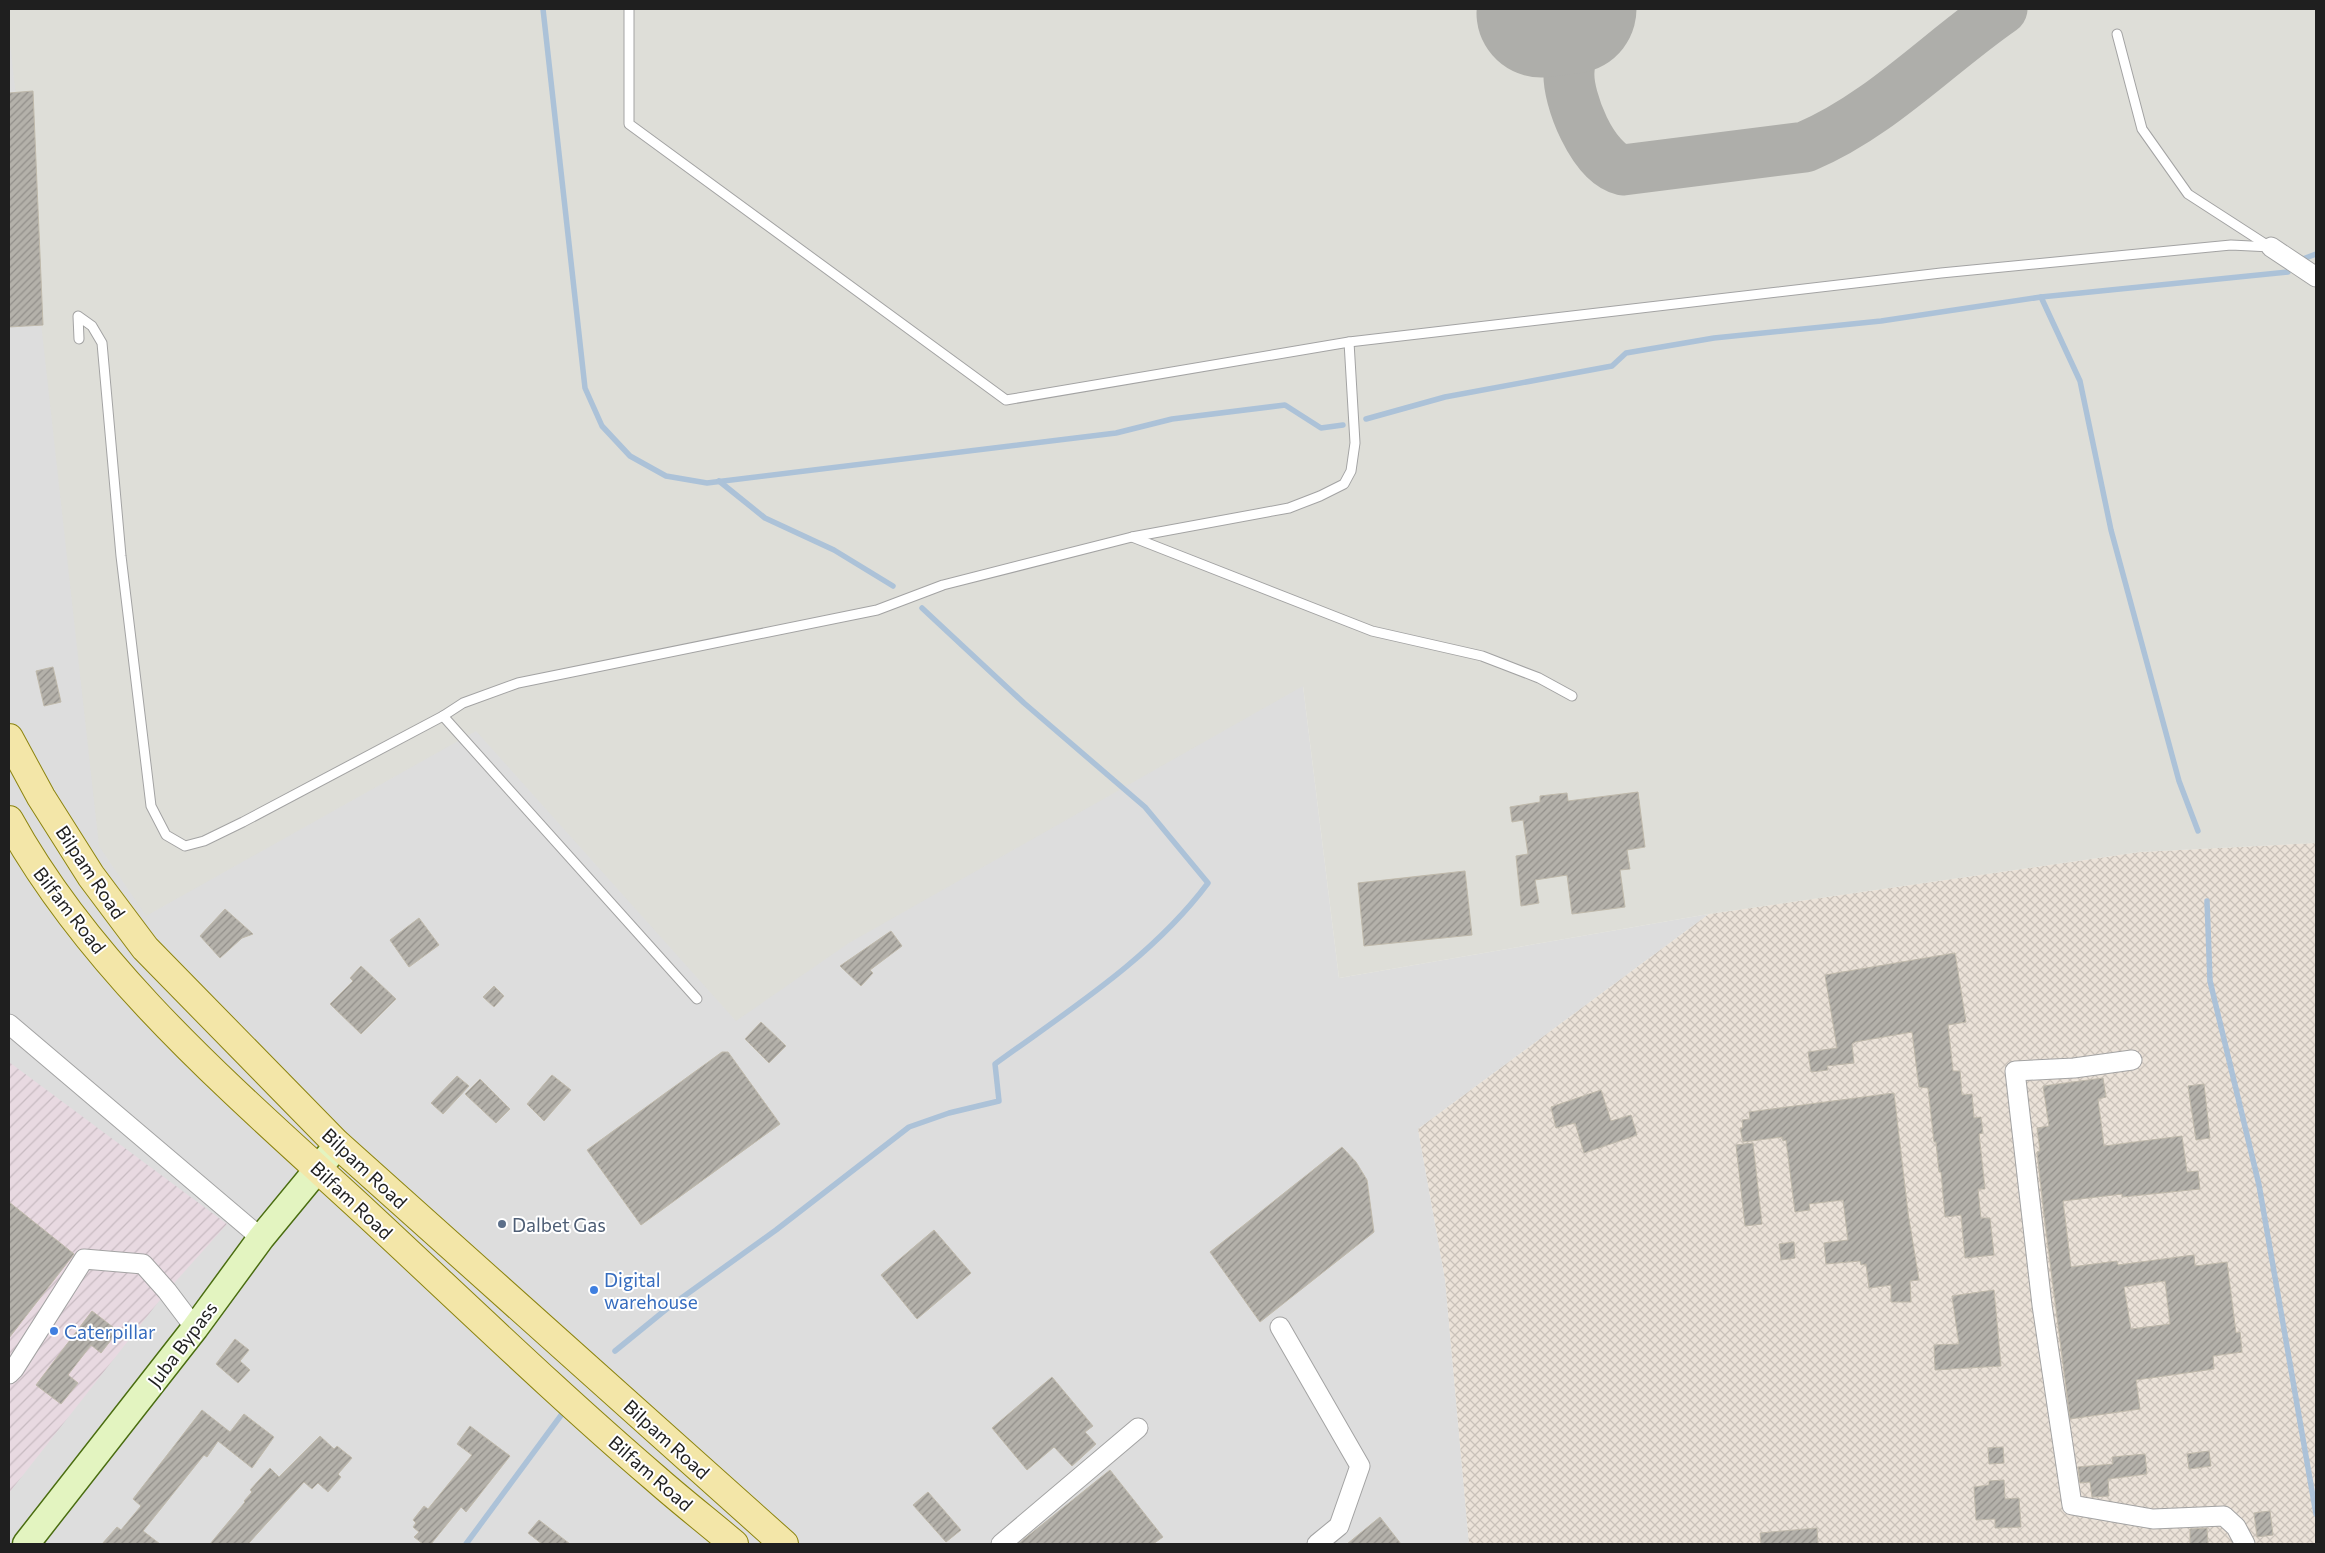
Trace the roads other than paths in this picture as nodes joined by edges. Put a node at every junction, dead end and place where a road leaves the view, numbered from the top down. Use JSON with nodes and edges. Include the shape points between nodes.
{"nodes":[{"id":1,"x":629,"y":9,"type":"edge"},
{"id":2,"x":2117,"y":34,"type":"dead end"},
{"id":3,"x":2271,"y":247,"type":"junction"},
{"id":4,"x":2316,"y":277,"type":"edge"},
{"id":5,"x":79,"y":339,"type":"dead end"},
{"id":6,"x":1349,"y":342,"type":"junction"},
{"id":7,"x":1132,"y":537,"type":"junction"},
{"id":8,"x":1572,"y":696,"type":"dead end"},
{"id":9,"x":443,"y":716,"type":"junction"},
{"id":10,"x":9,"y":738,"type":"edge"},
{"id":11,"x":9,"y":820,"type":"edge"},
{"id":12,"x":697,"y":1000,"type":"dead end"},
{"id":13,"x":9,"y":1024,"type":"edge"},
{"id":14,"x":2132,"y":1060,"type":"dead end"},
{"id":15,"x":336,"y":1143,"type":"junction"},
{"id":16,"x":261,"y":1238,"type":"junction"},
{"id":17,"x":1280,"y":1327,"type":"dead end"},
{"id":18,"x":195,"y":1328,"type":"junction"},
{"id":19,"x":9,"y":1374,"type":"edge"},
{"id":20,"x":1138,"y":1428,"type":"dead end"},
{"id":21,"x":26,"y":1544,"type":"edge"},
{"id":22,"x":733,"y":1544,"type":"edge"},
{"id":23,"x":784,"y":1544,"type":"edge"},
{"id":24,"x":1001,"y":1544,"type":"edge"},
{"id":25,"x":1316,"y":1544,"type":"edge"},
{"id":26,"x":2245,"y":1544,"type":"edge"}],
"edges":[{"from":1,"to":6,"type":"lane","via":[[629,124],[1006,400]]},
{"from":2,"to":3,"type":"lane","via":[[2142,129],[2188,194]]},
{"from":3,"to":4,"type":"street"},
{"from":3,"to":6,"type":"lane","via":[[2231,245],[1941,273]]},
{"from":5,"to":9,"type":"lane","via":[[78,316],[92,326],[102,343],[114,490],[151,806],[166,835],[186,846],[204,841]]},
{"from":6,"to":7,"type":"lane","via":[[1355,443],[1352,471],[1344,484],[1289,508]]},
{"from":7,"to":8,"type":"lane","via":[[1372,631],[1482,656],[1539,678]]},
{"from":7,"to":9,"type":"lane","via":[[943,585],[877,610],[518,683],[463,703]]},
{"from":9,"to":12,"type":"lane"},
{"from":10,"to":15,"type":"main road","name":"Bilpam Road","via":[[41,797],[86,868],[145,948]]},
{"from":11,"to":22,"type":"main road","name":"Bilfam Road","via":[[61,903],[162,1022],[654,1478]]},
{"from":13,"to":16,"type":"street"},
{"from":14,"to":26,"type":"street","via":[[2015,1072],[2042,1306],[2072,1505],[2154,1518],[2224,1516],[2236,1527]]},
{"from":15,"to":16,"type":"main road","name":"Juba Bypass"},
{"from":15,"to":23,"type":"main road","name":"Bilpam Road"},
{"from":16,"to":18,"type":"main road","name":"Juba Bypass"},
{"from":17,"to":25,"type":"street","via":[[1360,1466],[1339,1526]]},
{"from":18,"to":19,"type":"street","via":[[143,1264],[84,1259]]},
{"from":18,"to":21,"type":"main road","name":"Juba Bypass"},
{"from":20,"to":24,"type":"street"}]}
